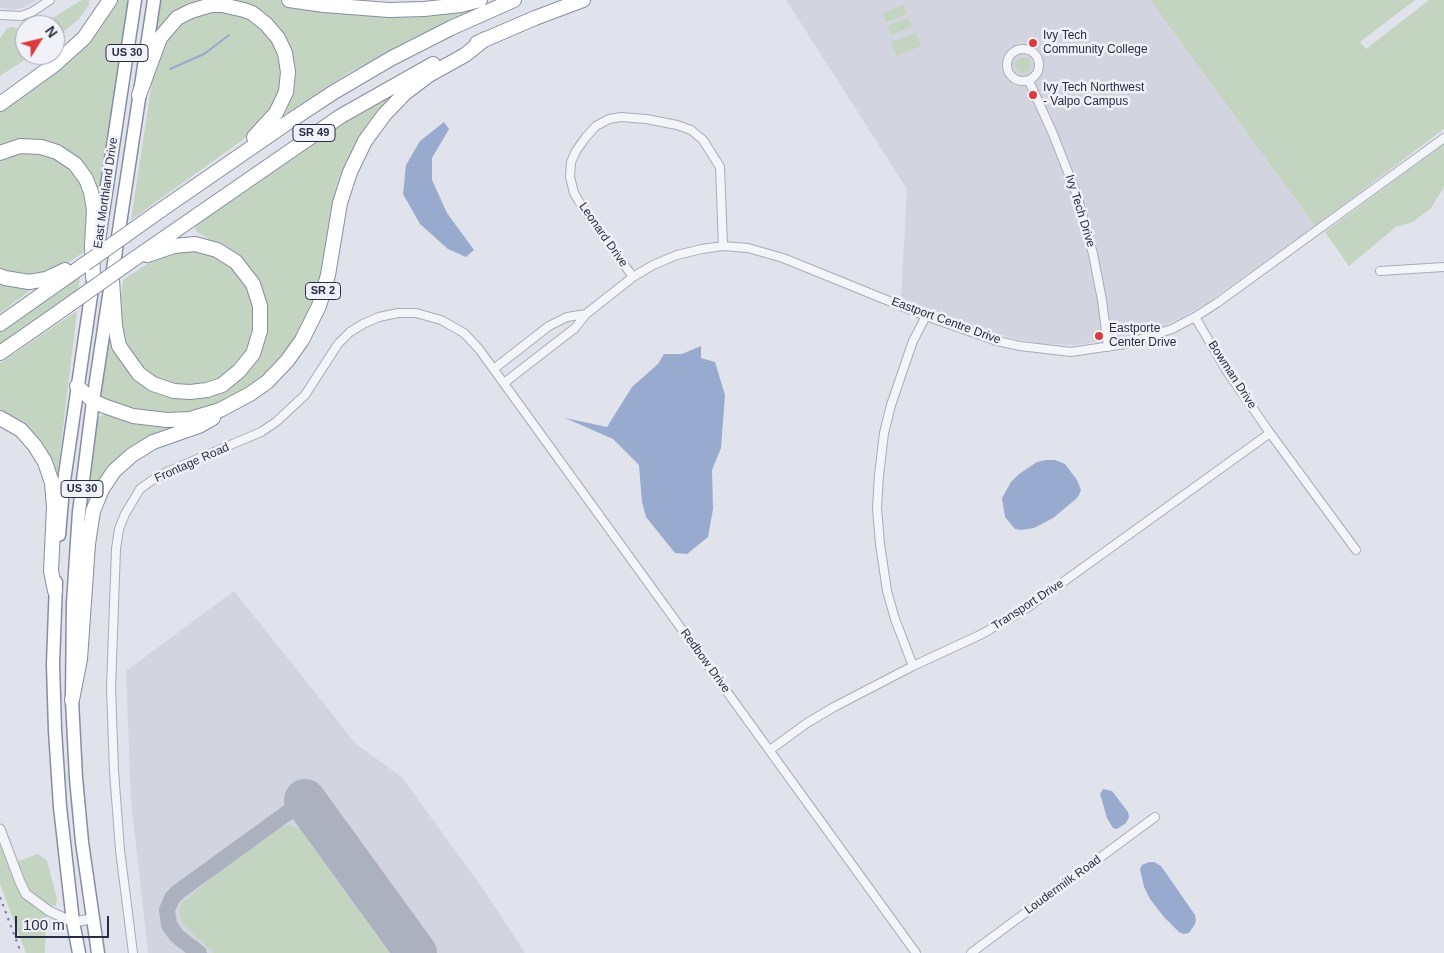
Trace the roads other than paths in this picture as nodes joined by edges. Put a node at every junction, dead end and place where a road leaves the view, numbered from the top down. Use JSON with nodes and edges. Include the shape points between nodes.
{"nodes":[{"id":1,"x":50,"y":0,"type":"edge"},
{"id":2,"x":110,"y":0,"type":"edge"},
{"id":3,"x":135,"y":0,"type":"edge"},
{"id":4,"x":154,"y":0,"type":"edge"},
{"id":5,"x":289,"y":0,"type":"edge"},
{"id":6,"x":480,"y":0,"type":"edge"},
{"id":7,"x":514,"y":0,"type":"edge"},
{"id":8,"x":583,"y":0,"type":"edge"},
{"id":9,"x":0,"y":15,"type":"edge"},
{"id":10,"x":485,"y":39,"type":"junction"},
{"id":11,"x":1029,"y":80,"type":"junction"},
{"id":12,"x":139,"y":95,"type":"junction"},
{"id":13,"x":0,"y":104,"type":"edge"},
{"id":14,"x":1444,"y":138,"type":"edge"},
{"id":15,"x":0,"y":152,"type":"edge"},
{"id":16,"x":219,"y":170,"type":"junction"},
{"id":17,"x":724,"y":246,"type":"junction"},
{"id":18,"x":155,"y":249,"type":"junction"},
{"id":19,"x":85,"y":264,"type":"junction"},
{"id":20,"x":1444,"y":267,"type":"edge"},
{"id":21,"x":1380,"y":271,"type":"dead end"},
{"id":22,"x":0,"y":276,"type":"edge"},
{"id":23,"x":93,"y":277,"type":"junction"},
{"id":24,"x":632,"y":277,"type":"junction"},
{"id":25,"x":112,"y":280,"type":"junction"},
{"id":26,"x":586,"y":314,"type":"junction"},
{"id":27,"x":926,"y":316,"type":"junction"},
{"id":28,"x":1195,"y":317,"type":"junction"},
{"id":29,"x":0,"y":324,"type":"edge"},
{"id":30,"x":1108,"y":347,"type":"junction"},
{"id":31,"x":0,"y":353,"type":"edge"},
{"id":32,"x":494,"y":368,"type":"junction"},
{"id":33,"x":504,"y":383,"type":"junction"},
{"id":34,"x":77,"y":386,"type":"junction"},
{"id":35,"x":250,"y":394,"type":"junction"},
{"id":36,"x":93,"y":401,"type":"junction"},
{"id":37,"x":0,"y":418,"type":"edge"},
{"id":38,"x":1270,"y":433,"type":"junction"},
{"id":39,"x":1356,"y":550,"type":"dead end"},
{"id":40,"x":55,"y":591,"type":"junction"},
{"id":41,"x":913,"y":666,"type":"junction"},
{"id":42,"x":72,"y":700,"type":"junction"},
{"id":43,"x":770,"y":750,"type":"junction"},
{"id":44,"x":1155,"y":817,"type":"dead end"},
{"id":45,"x":0,"y":829,"type":"edge"},
{"id":46,"x":92,"y":919,"type":"junction"},
{"id":47,"x":74,"y":922,"type":"junction"},
{"id":48,"x":79,"y":953,"type":"edge"},
{"id":49,"x":98,"y":953,"type":"edge"},
{"id":50,"x":133,"y":953,"type":"edge"},
{"id":51,"x":916,"y":953,"type":"edge"},
{"id":52,"x":971,"y":953,"type":"edge"}],
"edges":[{"from":1,"to":9,"type":"street","via":[[21,16]]},
{"from":2,"to":13,"type":"highway","via":[[84,38],[54,65]]},
{"from":3,"to":23,"type":"highway","name":"East Morthland Drive","number":"US 30"},
{"from":4,"to":12,"type":"highway","number":"US 30"},
{"from":5,"to":6,"type":"highway","via":[[389,10],[461,5]]},
{"from":7,"to":16,"type":"highway","number":"SR 49","via":[[392,58],[334,92]]},
{"from":8,"to":10,"type":"highway","number":"SR 2"},
{"from":10,"to":18,"type":"highway","number":"SR 49","via":[[402,80],[341,116]]},
{"from":10,"to":35,"type":"highway","number":"SR 2","via":[[465,56],[429,75],[405,94],[365,141],[340,203],[328,275],[319,306],[287,361]]},
{"from":11,"to":11,"type":"street","via":[[1039,69],[1037,58],[1025,49],[1015,52],[1008,62],[1010,74],[1018,81]]},
{"from":11,"to":30,"type":"street","name":"Ivy Tech Drive","via":[[1077,195],[1093,254]]},
{"from":12,"to":16,"type":"highway","via":[[160,38],[184,14],[222,5],[252,13],[266,24],[285,53],[288,72],[286,92],[276,113],[265,126]]},
{"from":12,"to":25,"type":"highway","number":"US 30"},
{"from":14,"to":28,"type":"street","name":"Eastport Centre Drive"},
{"from":15,"to":23,"type":"highway","via":[[20,146],[41,147],[57,152],[75,164],[86,179],[94,210]]},
{"from":16,"to":19,"type":"highway","number":"SR 49","bridge":true},
{"from":17,"to":24,"type":"street","name":"Eastport Centre Drive","via":[[677,255]]},
{"from":17,"to":24,"type":"street","name":"Leonard Drive","via":[[720,167],[704,140],[690,130],[646,118],[609,119],[586,137],[571,162],[570,178],[583,208]]},
{"from":17,"to":27,"type":"street","name":"Eastport Centre Drive","via":[[748,248],[783,258]]},
{"from":18,"to":25,"type":"highway","via":[[195,244],[217,250],[236,262],[253,284],[260,306],[260,331],[253,354],[222,385],[190,392],[174,390],[153,384],[138,374],[119,346],[114,326]]},
{"from":18,"to":31,"type":"highway","bridge":true,"via":[[134,259]]},
{"from":19,"to":22,"type":"highway","via":[[29,282]]},
{"from":19,"to":29,"type":"highway","number":"SR 49"},
{"from":20,"to":21,"type":"street"},
{"from":23,"to":34,"type":"highway","name":"East Morthland Drive","number":"US 30"},
{"from":24,"to":26,"type":"street","name":"Eastport Centre Drive"},
{"from":25,"to":36,"type":"highway","number":"US 30"},
{"from":26,"to":32,"type":"street","name":"Eastport Centre Drive","via":[[567,317],[549,326]]},
{"from":26,"to":33,"type":"street","name":"Eastport Centre Drive","via":[[575,328]]},
{"from":27,"to":30,"type":"street","name":"Eastport Centre Drive","via":[[1020,346],[1071,352]]},
{"from":27,"to":41,"type":"street","via":[[913,341],[890,405],[877,508],[887,591]]},
{"from":28,"to":30,"type":"street","name":"Eastport Centre Drive","via":[[1146,339]]},
{"from":28,"to":38,"type":"street","name":"Bowman Drive","via":[[1228,373]]},
{"from":32,"to":33,"type":"street","name":"Redbow Drive"},
{"from":32,"to":50,"type":"street","name":"Frontage Road","via":[[464,333],[441,320],[416,313],[379,317],[357,328],[338,344],[305,395],[276,422],[261,432],[154,479],[140,489],[131,502],[119,529],[116,549],[111,688],[120,850]]},
{"from":33,"to":43,"type":"street","name":"Redbow Drive"},
{"from":34,"to":36,"type":"highway","number":"SR 2"},
{"from":34,"to":40,"type":"highway","number":"US 30","via":[[63,488]]},
{"from":35,"to":36,"type":"highway","number":"SR 2","via":[[220,410],[190,419],[133,416]]},
{"from":35,"to":42,"type":"highway","via":[[199,426],[154,442],[132,454],[114,470],[102,489],[93,511],[88,544],[80,659]]},
{"from":36,"to":42,"type":"highway","number":"US 30","via":[[79,512],[73,603]]},
{"from":37,"to":40,"type":"highway","via":[[21,430],[35,446],[52,483],[51,571]]},
{"from":38,"to":39,"type":"street","name":"Bowman Drive"},
{"from":38,"to":41,"type":"street","name":"Transport Drive","via":[[1027,608],[982,634]]},
{"from":40,"to":47,"type":"highway","number":"US 30","via":[[56,740],[60,807]]},
{"from":41,"to":43,"type":"street","name":"Transport Drive","via":[[834,707]]},
{"from":42,"to":46,"type":"highway","number":"US 30","via":[[76,778]]},
{"from":43,"to":51,"type":"street","name":"Redbow Drive"},
{"from":44,"to":52,"type":"street","name":"Loudermilk Road"},
{"from":45,"to":47,"type":"street","via":[[26,894],[49,911]]},
{"from":46,"to":47,"type":"street"},
{"from":46,"to":49,"type":"highway","number":"US 30"},
{"from":47,"to":48,"type":"highway","number":"US 30"}]}
